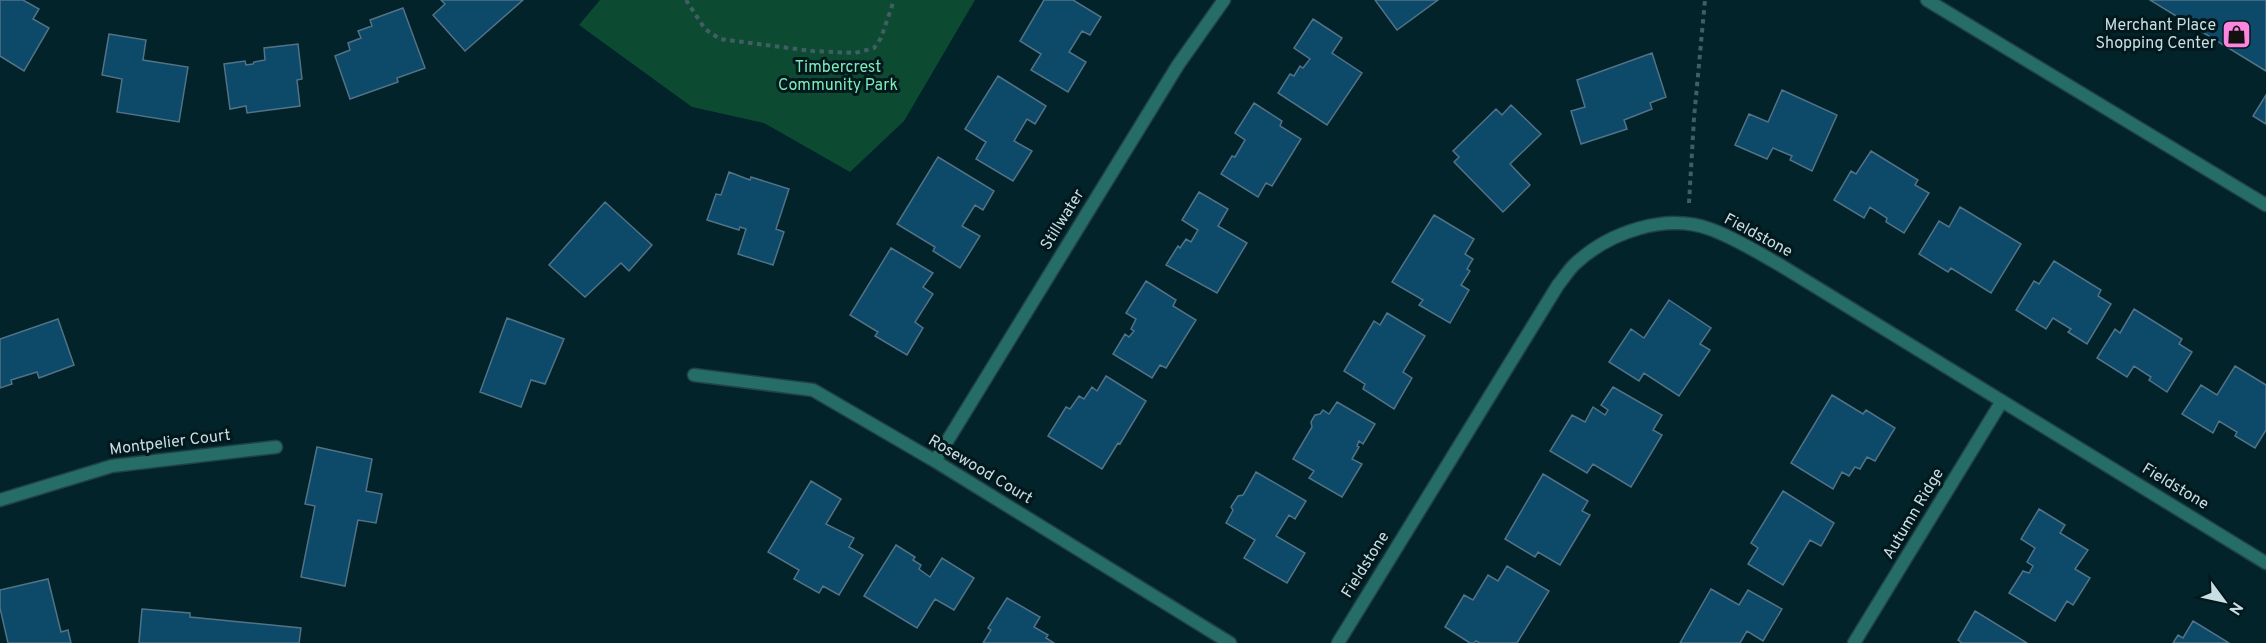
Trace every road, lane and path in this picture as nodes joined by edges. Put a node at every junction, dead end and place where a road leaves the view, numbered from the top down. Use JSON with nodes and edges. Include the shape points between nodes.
{"nodes":[{"id":1,"x":686,"y":0,"type":"edge"},
{"id":2,"x":894,"y":0,"type":"edge"},
{"id":3,"x":1224,"y":0,"type":"edge"},
{"id":4,"x":1706,"y":0,"type":"edge"},
{"id":5,"x":1927,"y":0,"type":"edge"},
{"id":6,"x":2266,"y":205,"type":"edge"},
{"id":7,"x":1689,"y":225,"type":"junction"},
{"id":8,"x":694,"y":375,"type":"dead end"},
{"id":9,"x":2002,"y":401,"type":"junction"},
{"id":10,"x":276,"y":447,"type":"dead end"},
{"id":11,"x":935,"y":461,"type":"junction"},
{"id":12,"x":0,"y":500,"type":"edge"},
{"id":13,"x":2266,"y":563,"type":"edge"},
{"id":14,"x":1230,"y":643,"type":"edge"},
{"id":15,"x":1338,"y":643,"type":"edge"},
{"id":16,"x":1854,"y":643,"type":"edge"}],
"edges":[{"from":1,"to":2,"type":"path","via":[[705,29],[720,39],[855,53],[874,48]]},
{"from":3,"to":11,"type":"street","name":"Stillwater","via":[[1178,65]]},
{"from":4,"to":7,"type":"path","via":[[1689,184]]},
{"from":5,"to":6,"type":"street"},
{"from":7,"to":9,"type":"street","name":"Fieldstone","via":[[1729,237],[1780,265]]},
{"from":7,"to":15,"type":"street","name":"Fieldstone","via":[[1636,229],[1599,245],[1576,263],[1558,285]]},
{"from":8,"to":11,"type":"street","name":"Rosewood Court","via":[[813,390]]},
{"from":9,"to":13,"type":"street","name":"Fieldstone"},
{"from":9,"to":16,"type":"street","name":"Autumn Ridge"},
{"from":10,"to":12,"type":"street","name":"Montpelier Court","via":[[112,466]]},
{"from":11,"to":14,"type":"street","name":"Rosewood Court"}]}
